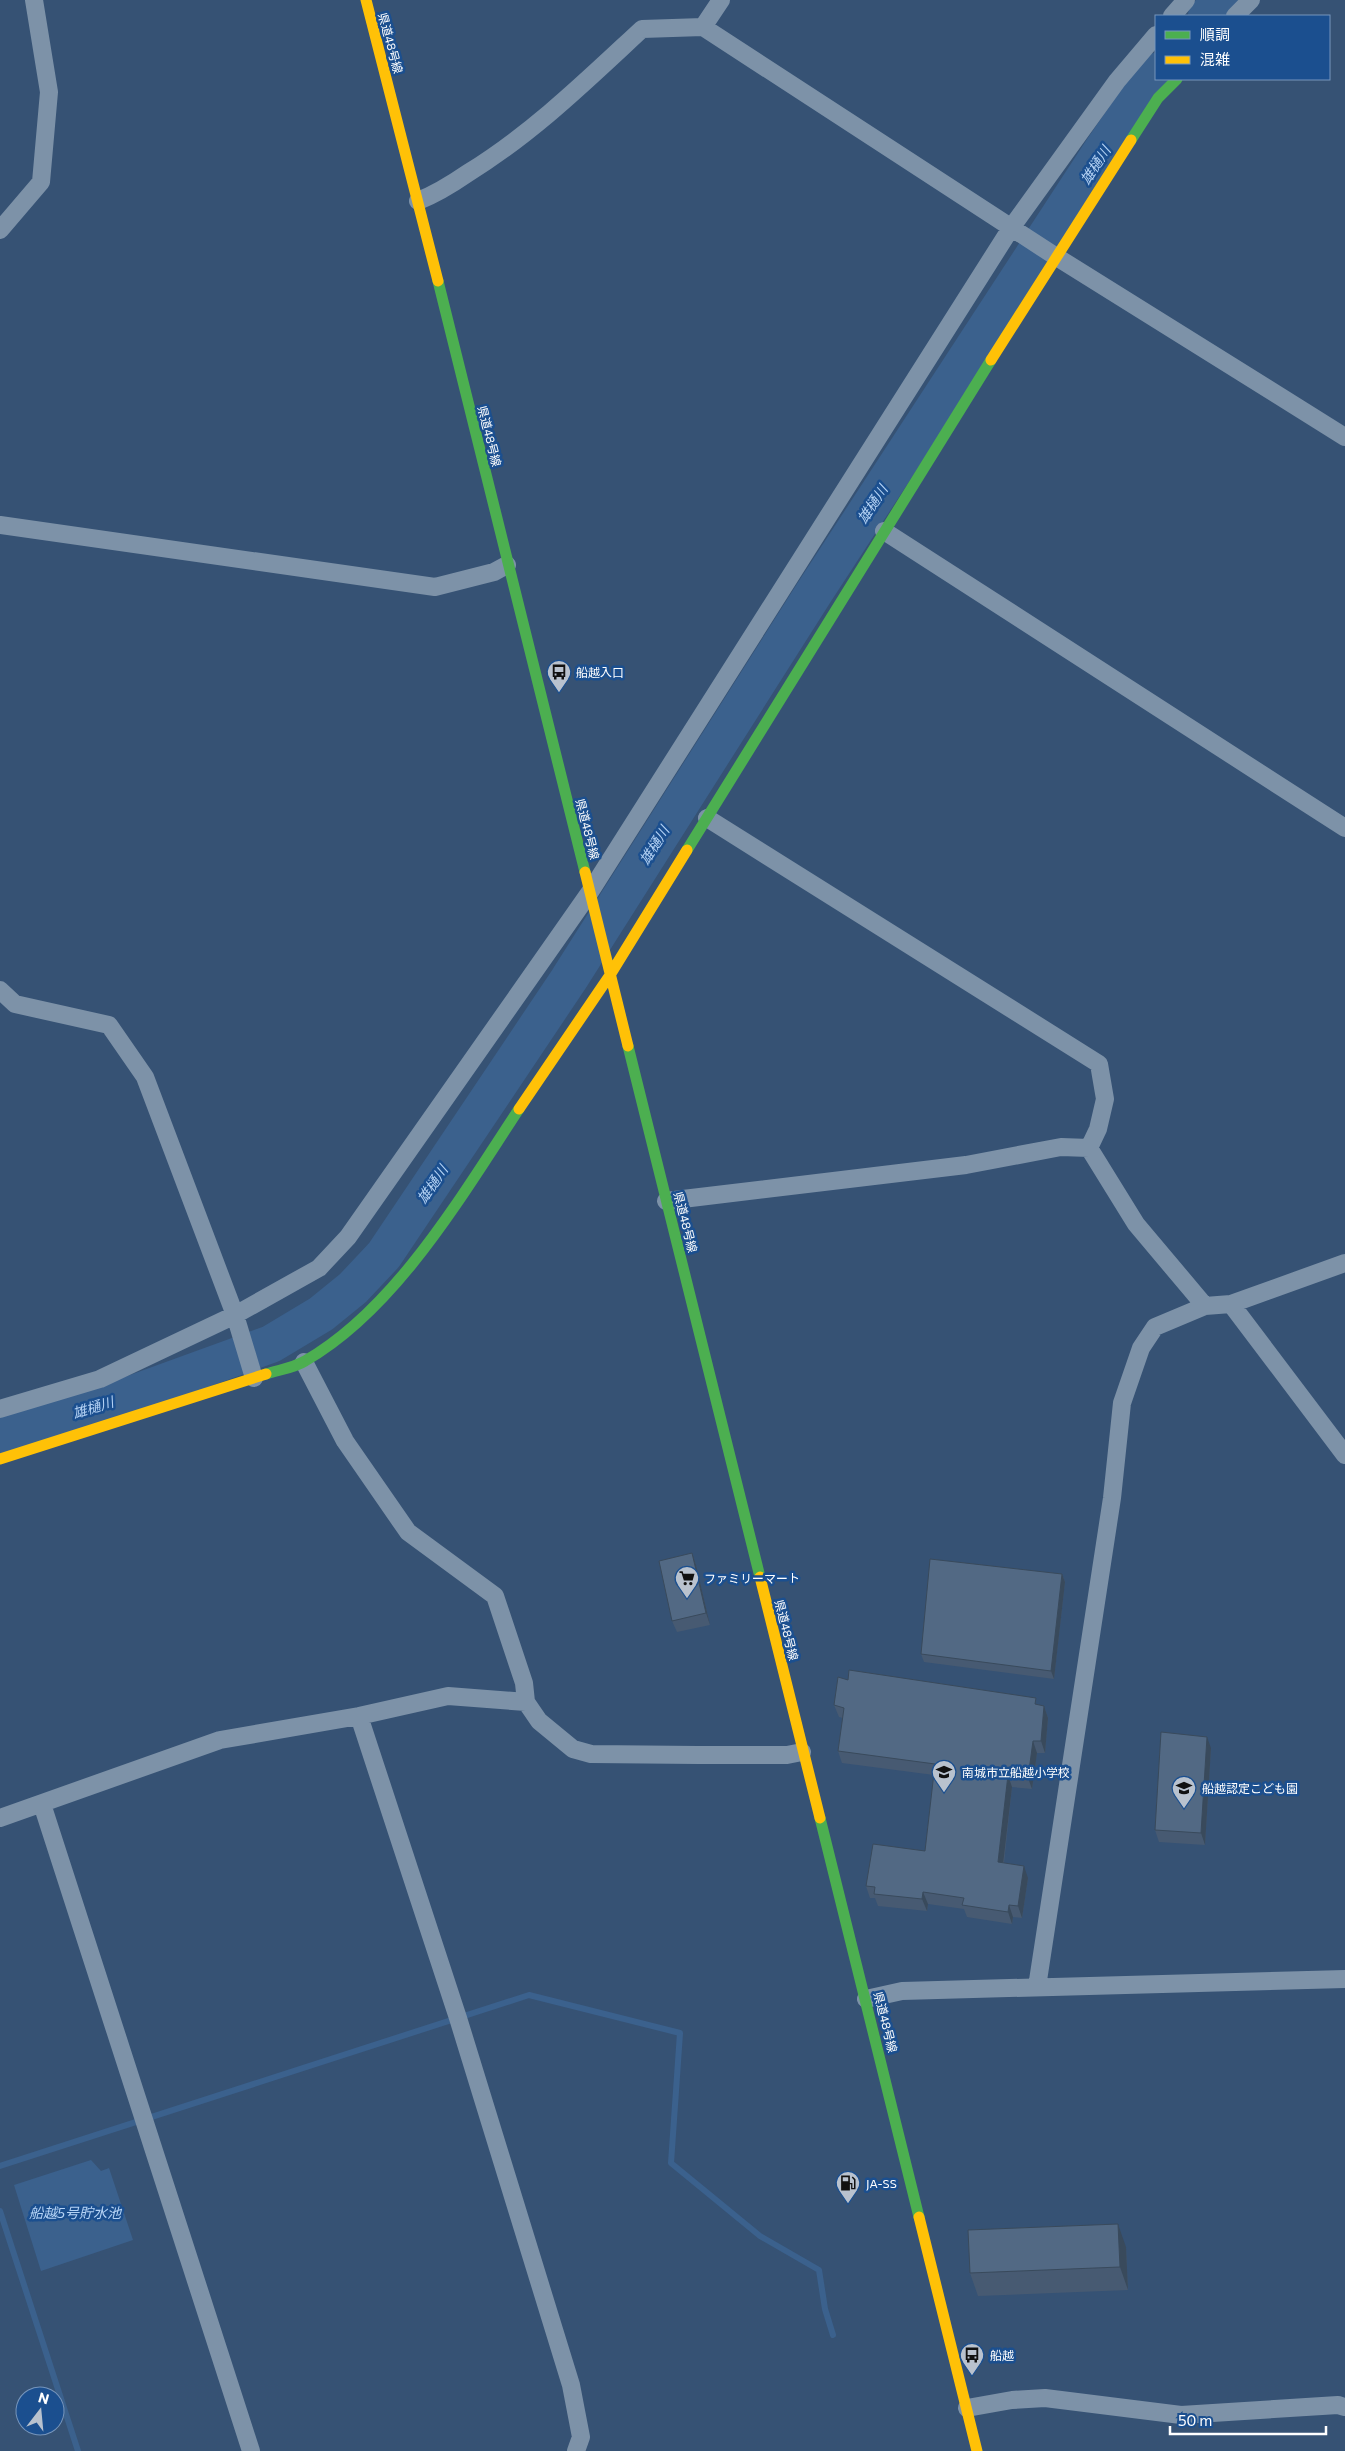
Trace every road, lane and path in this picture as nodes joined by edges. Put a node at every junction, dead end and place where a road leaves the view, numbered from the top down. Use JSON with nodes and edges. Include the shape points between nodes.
{"nodes":[{"id":1,"x":34,"y":0,"type":"edge"},
{"id":2,"x":366,"y":0,"type":"edge"},
{"id":3,"x":720,"y":0,"type":"edge"},
{"id":4,"x":1186,"y":0,"type":"edge"},
{"id":5,"x":1250,"y":0,"type":"edge"},
{"id":6,"x":1173,"y":15,"type":"edge"},
{"id":7,"x":1236,"y":15,"type":"edge"},
{"id":8,"x":703,"y":27,"type":"junction"},
{"id":9,"x":1155,"y":36,"type":"edge"},
{"id":10,"x":1176,"y":80,"type":"edge"},
{"id":11,"x":418,"y":201,"type":"junction"},
{"id":12,"x":1011,"y":228,"type":"junction"},
{"id":13,"x":0,"y":230,"type":"edge"},
{"id":14,"x":1055,"y":256,"type":"junction"},
{"id":15,"x":1345,"y":437,"type":"edge"},
{"id":16,"x":0,"y":525,"type":"edge"},
{"id":17,"x":884,"y":531,"type":"junction"},
{"id":18,"x":508,"y":564,"type":"junction"},
{"id":19,"x":707,"y":818,"type":"junction"},
{"id":20,"x":1345,"y":828,"type":"edge"},
{"id":21,"x":591,"y":900,"type":"junction"},
{"id":22,"x":610,"y":975,"type":"junction"},
{"id":23,"x":0,"y":990,"type":"edge"},
{"id":24,"x":1089,"y":1148,"type":"junction"},
{"id":25,"x":666,"y":1200,"type":"junction"},
{"id":26,"x":1345,"y":1263,"type":"edge"},
{"id":27,"x":1231,"y":1304,"type":"junction"},
{"id":28,"x":1205,"y":1306,"type":"junction"},
{"id":29,"x":234,"y":1316,"type":"junction"},
{"id":30,"x":304,"y":1362,"type":"junction"},
{"id":31,"x":254,"y":1378,"type":"junction"},
{"id":32,"x":0,"y":1410,"type":"edge"},
{"id":33,"x":1345,"y":1454,"type":"edge"},
{"id":34,"x":0,"y":1459,"type":"edge"},
{"id":35,"x":526,"y":1702,"type":"junction"},
{"id":36,"x":359,"y":1716,"type":"junction"},
{"id":37,"x":802,"y":1752,"type":"junction"},
{"id":38,"x":42,"y":1804,"type":"junction"},
{"id":39,"x":0,"y":1818,"type":"edge"},
{"id":40,"x":1344,"y":1977,"type":"edge"},
{"id":41,"x":1038,"y":1987,"type":"junction"},
{"id":42,"x":866,"y":1999,"type":"junction"},
{"id":43,"x":1345,"y":2407,"type":"edge"},
{"id":44,"x":967,"y":2408,"type":"junction"},
{"id":45,"x":251,"y":2451,"type":"edge"},
{"id":46,"x":576,"y":2451,"type":"edge"},
{"id":47,"x":978,"y":2451,"type":"edge"}],
"edges":[{"from":1,"to":13,"type":"street","via":[[49,92],[42,182]]},
{"from":2,"to":11,"type":"main road","name":"県道48号線"},
{"from":3,"to":8,"type":"street"},
{"from":4,"to":6,"type":"street"},
{"from":5,"to":7,"type":"street"},
{"from":8,"to":11,"type":"street","via":[[642,29],[516,141],[432,196]]},
{"from":8,"to":12,"type":"street"},
{"from":9,"to":12,"type":"street","via":[[1117,81]]},
{"from":10,"to":14,"type":"main road","via":[[1158,98]]},
{"from":11,"to":18,"type":"main road","name":"県道48号線"},
{"from":12,"to":14,"type":"street"},
{"from":12,"to":21,"type":"street"},
{"from":14,"to":15,"type":"street"},
{"from":14,"to":17,"type":"main road"},
{"from":16,"to":18,"type":"street","via":[[435,587],[494,572]]},
{"from":17,"to":19,"type":"main road"},
{"from":17,"to":20,"type":"street"},
{"from":18,"to":21,"type":"main road","name":"県道48号線"},
{"from":19,"to":22,"type":"main road"},
{"from":19,"to":24,"type":"street","via":[[1099,1064],[1105,1099]]},
{"from":21,"to":22,"type":"main road","name":"県道48号線"},
{"from":21,"to":29,"type":"street","via":[[348,1237],[319,1268]]},
{"from":22,"to":25,"type":"main road","name":"県道48号線"},
{"from":22,"to":30,"type":"main road","via":[[451,1211],[388,1294],[348,1332]]},
{"from":23,"to":29,"type":"street","via":[[15,1004],[109,1025],[145,1077]]},
{"from":24,"to":25,"type":"street","via":[[1061,1147],[966,1165]]},
{"from":24,"to":28,"type":"street","via":[[1136,1224]]},
{"from":25,"to":37,"type":"main road","name":"県道48号線"},
{"from":26,"to":27,"type":"street"},
{"from":27,"to":28,"type":"street"},
{"from":27,"to":33,"type":"street"},
{"from":28,"to":41,"type":"street","via":[[1155,1327],[1141,1348],[1122,1403],[1112,1498]]},
{"from":29,"to":31,"type":"street"},
{"from":29,"to":32,"type":"street","via":[[100,1379]]},
{"from":30,"to":31,"type":"main road"},
{"from":30,"to":35,"type":"street","via":[[345,1441],[408,1532],[495,1596],[524,1683]]},
{"from":31,"to":34,"type":"main road"},
{"from":35,"to":36,"type":"street","via":[[448,1696]]},
{"from":35,"to":37,"type":"street","via":[[539,1721],[574,1749],[591,1754],[787,1755]]},
{"from":36,"to":38,"type":"street","via":[[220,1740]]},
{"from":36,"to":46,"type":"street","via":[[458,2018],[571,2385],[581,2437]]},
{"from":37,"to":42,"type":"main road","name":"県道48号線"},
{"from":38,"to":39,"type":"street"},
{"from":38,"to":45,"type":"street"},
{"from":40,"to":41,"type":"street"},
{"from":41,"to":42,"type":"street","via":[[902,1991]]},
{"from":42,"to":44,"type":"main road","name":"県道48号線"},
{"from":43,"to":44,"type":"street","via":[[1181,2415],[1045,2398]]},
{"from":44,"to":47,"type":"main road","name":"県道48号線"}]}
